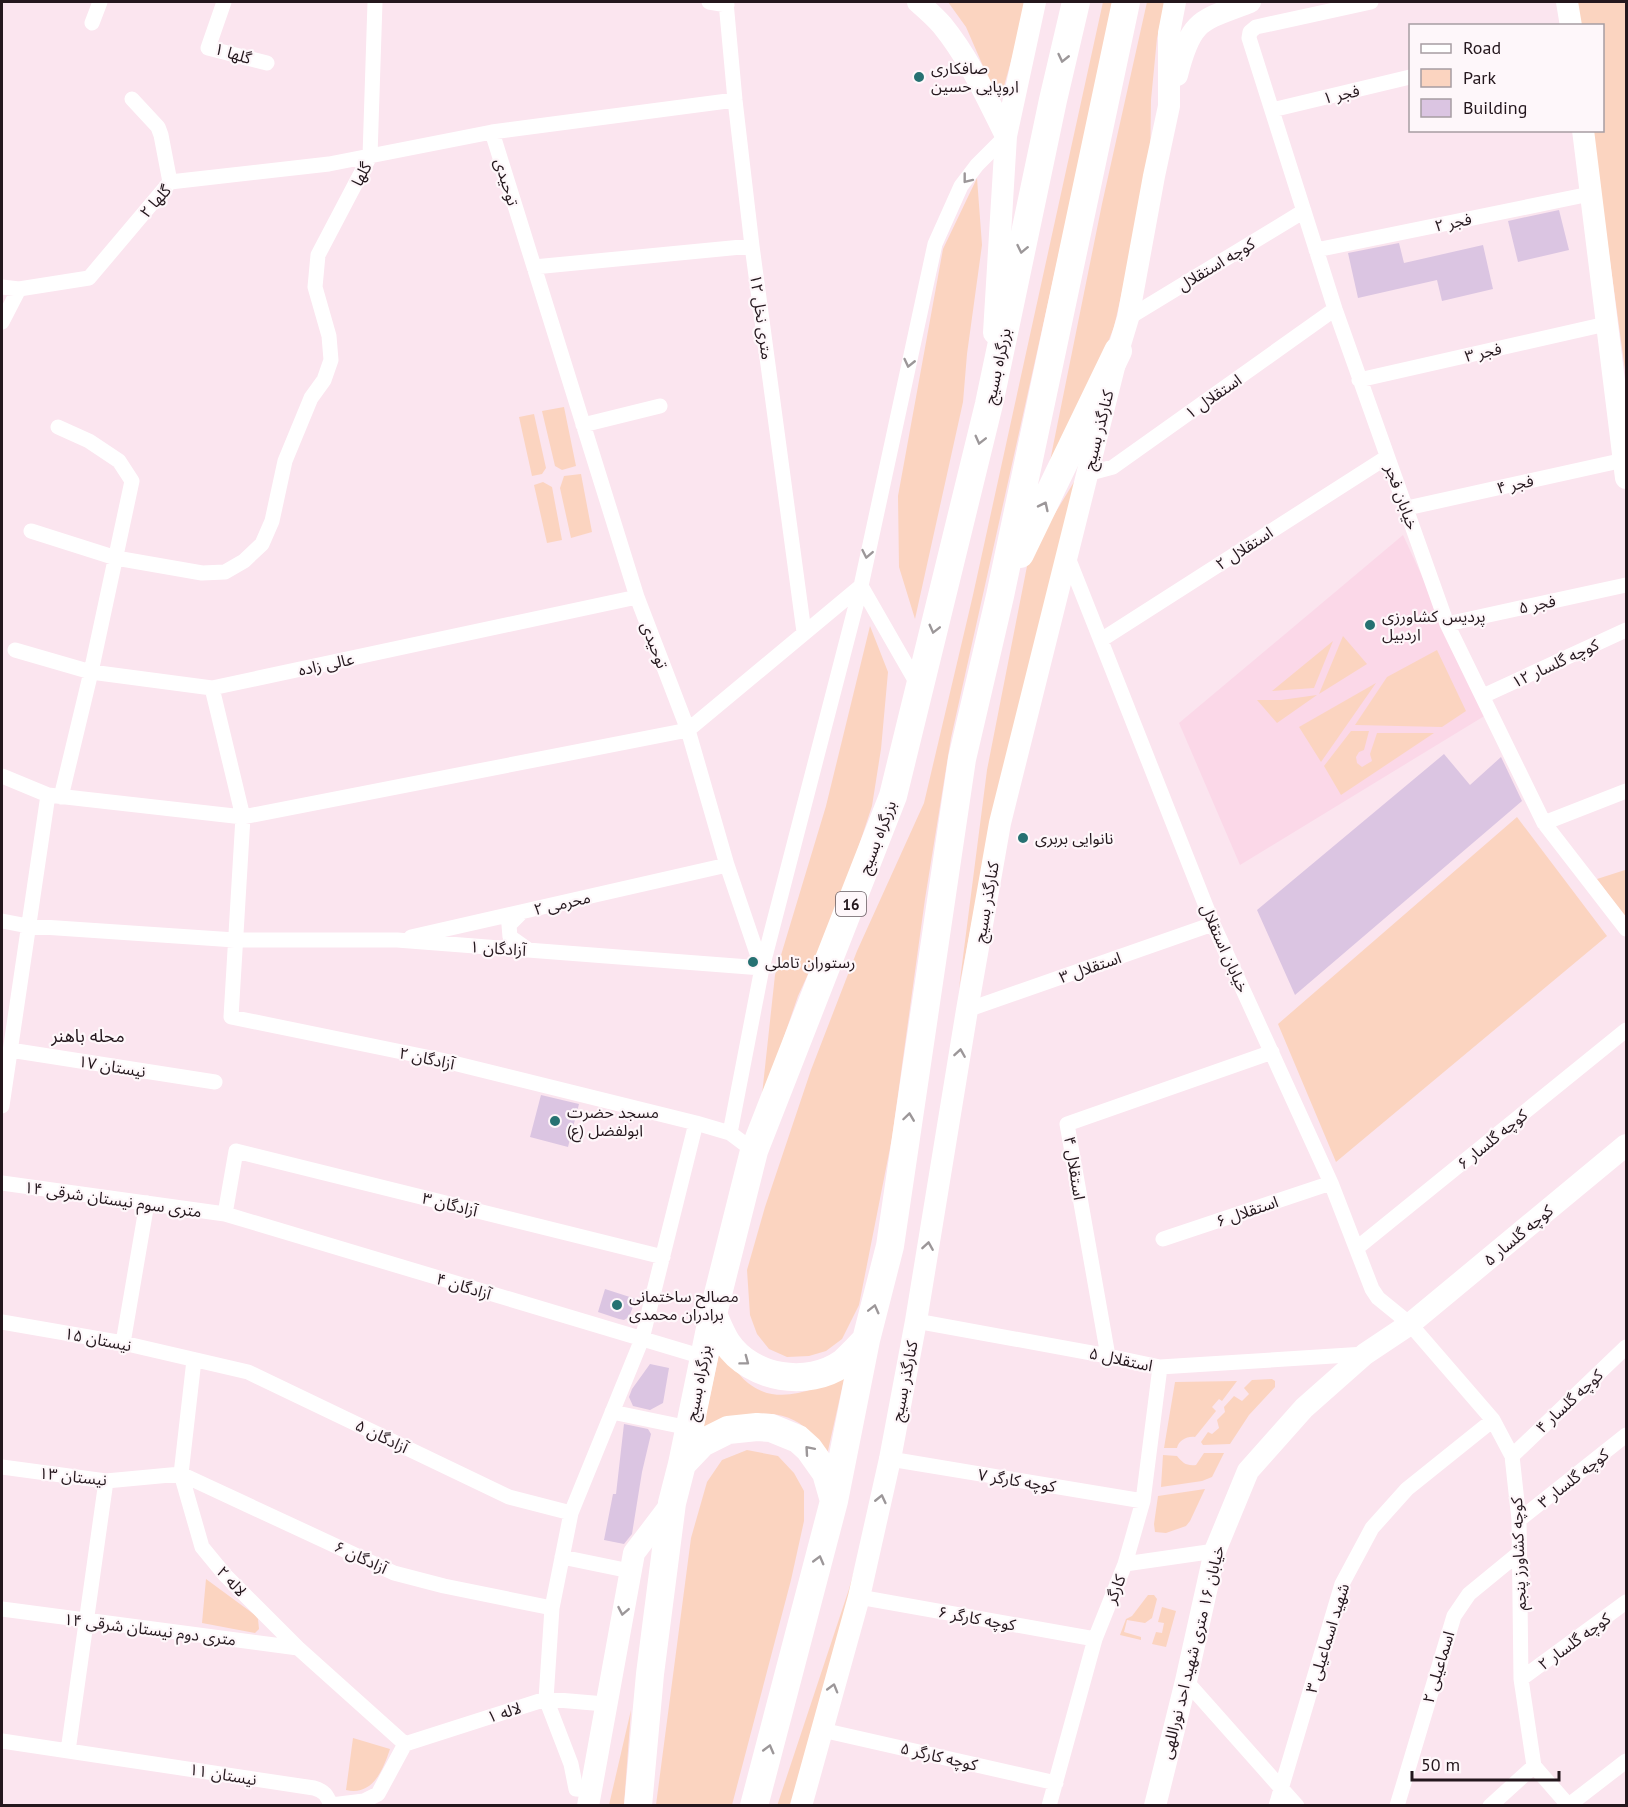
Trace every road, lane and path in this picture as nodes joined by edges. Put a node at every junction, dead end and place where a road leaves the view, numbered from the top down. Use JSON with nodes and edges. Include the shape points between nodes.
{"nodes":[{"id":1,"x":100,"y":2,"type":"edge"},
{"id":2,"x":224,"y":2,"type":"edge"},
{"id":3,"x":375,"y":2,"type":"edge"},
{"id":4,"x":710,"y":2,"type":"edge"},
{"id":5,"x":918,"y":2,"type":"edge"},
{"id":6,"x":1035,"y":2,"type":"edge"},
{"id":7,"x":1076,"y":2,"type":"edge"},
{"id":8,"x":1126,"y":2,"type":"edge"},
{"id":9,"x":1175,"y":2,"type":"edge"},
{"id":10,"x":1250,"y":2,"type":"edge"},
{"id":11,"x":1371,"y":2,"type":"edge"},
{"id":12,"x":1567,"y":2,"type":"edge"},
{"id":13,"x":726,"y":3,"type":"edge"},
{"id":14,"x":92,"y":23,"type":"dead end"},
{"id":15,"x":1571,"y":24,"type":"edge"},
{"id":16,"x":267,"y":63,"type":"dead end"},
{"id":17,"x":1409,"y":77,"type":"edge"},
{"id":18,"x":132,"y":99,"type":"dead end"},
{"id":19,"x":735,"y":100,"type":"junction"},
{"id":20,"x":1169,"y":106,"type":"junction"},
{"id":21,"x":1272,"y":110,"type":"junction"},
{"id":22,"x":492,"y":132,"type":"junction"},
{"id":23,"x":1583,"y":132,"type":"edge"},
{"id":24,"x":1006,"y":136,"type":"junction"},
{"id":25,"x":370,"y":156,"type":"junction"},
{"id":26,"x":170,"y":182,"type":"junction"},
{"id":27,"x":1590,"y":194,"type":"junction"},
{"id":28,"x":1304,"y":211,"type":"junction"},
{"id":29,"x":752,"y":246,"type":"junction"},
{"id":30,"x":1316,"y":250,"type":"junction"},
{"id":31,"x":534,"y":267,"type":"junction"},
{"id":32,"x":2,"y":287,"type":"edge"},
{"id":33,"x":19,"y":289,"type":"junction"},
{"id":34,"x":2,"y":297,"type":"edge"},
{"id":35,"x":1335,"y":309,"type":"junction"},
{"id":36,"x":1128,"y":318,"type":"junction"},
{"id":37,"x":2,"y":322,"type":"edge"},
{"id":38,"x":1606,"y":324,"type":"junction"},
{"id":39,"x":1118,"y":351,"type":"junction"},
{"id":40,"x":1359,"y":380,"type":"junction"},
{"id":41,"x":989,"y":404,"type":"junction"},
{"id":42,"x":660,"y":406,"type":"dead end"},
{"id":43,"x":583,"y":425,"type":"junction"},
{"id":44,"x":58,"y":428,"type":"dead end"},
{"id":45,"x":1387,"y":457,"type":"junction"},
{"id":46,"x":1625,"y":469,"type":"edge"},
{"id":47,"x":1087,"y":474,"type":"junction"},
{"id":48,"x":1407,"y":508,"type":"junction"},
{"id":49,"x":31,"y":531,"type":"dead end"},
{"id":50,"x":1067,"y":555,"type":"junction"},
{"id":51,"x":116,"y":558,"type":"junction"},
{"id":52,"x":1626,"y":585,"type":"edge"},
{"id":53,"x":861,"y":586,"type":"junction"},
{"id":54,"x":1000,"y":596,"type":"junction"},
{"id":55,"x":637,"y":597,"type":"junction"},
{"id":56,"x":1448,"y":624,"type":"junction"},
{"id":57,"x":1626,"y":630,"type":"edge"},
{"id":58,"x":804,"y":632,"type":"junction"},
{"id":59,"x":1101,"y":640,"type":"junction"},
{"id":60,"x":15,"y":650,"type":"dead end"},
{"id":61,"x":91,"y":672,"type":"junction"},
{"id":62,"x":212,"y":688,"type":"junction"},
{"id":63,"x":920,"y":688,"type":"junction"},
{"id":64,"x":1483,"y":696,"type":"junction"},
{"id":65,"x":688,"y":730,"type":"junction"},
{"id":66,"x":2,"y":776,"type":"edge"},
{"id":67,"x":1626,"y":790,"type":"edge"},
{"id":68,"x":54,"y":796,"type":"junction"},
{"id":69,"x":243,"y":817,"type":"junction"},
{"id":70,"x":1544,"y":823,"type":"junction"},
{"id":71,"x":727,"y":865,"type":"junction"},
{"id":72,"x":522,"y":912,"type":"junction"},
{"id":73,"x":2,"y":921,"type":"edge"},
{"id":74,"x":1213,"y":924,"type":"junction"},
{"id":75,"x":28,"y":926,"type":"junction"},
{"id":76,"x":1626,"y":929,"type":"edge"},
{"id":77,"x":235,"y":940,"type":"junction"},
{"id":78,"x":397,"y":940,"type":"junction"},
{"id":79,"x":528,"y":950,"type":"junction"},
{"id":80,"x":762,"y":968,"type":"junction"},
{"id":81,"x":967,"y":1010,"type":"junction"},
{"id":82,"x":1626,"y":1030,"type":"edge"},
{"id":83,"x":10,"y":1050,"type":"junction"},
{"id":84,"x":1272,"y":1052,"type":"junction"},
{"id":85,"x":4,"y":1065,"type":"edge"},
{"id":86,"x":214,"y":1082,"type":"dead end"},
{"id":87,"x":2,"y":1106,"type":"edge"},
{"id":88,"x":696,"y":1123,"type":"junction"},
{"id":89,"x":730,"y":1133,"type":"junction"},
{"id":90,"x":1626,"y":1145,"type":"edge"},
{"id":91,"x":754,"y":1151,"type":"junction"},
{"id":92,"x":2,"y":1183,"type":"edge"},
{"id":93,"x":1331,"y":1183,"type":"junction"},
{"id":94,"x":147,"y":1203,"type":"junction"},
{"id":95,"x":225,"y":1214,"type":"junction"},
{"id":96,"x":1163,"y":1239,"type":"dead end"},
{"id":97,"x":1357,"y":1248,"type":"junction"},
{"id":98,"x":663,"y":1257,"type":"junction"},
{"id":99,"x":713,"y":1314,"type":"junction"},
{"id":100,"x":916,"y":1321,"type":"junction"},
{"id":101,"x":2,"y":1322,"type":"edge"},
{"id":102,"x":1410,"y":1324,"type":"junction"},
{"id":103,"x":642,"y":1339,"type":"junction"},
{"id":104,"x":866,"y":1340,"type":"junction"},
{"id":105,"x":123,"y":1343,"type":"junction"},
{"id":106,"x":1626,"y":1347,"type":"edge"},
{"id":107,"x":1365,"y":1354,"type":"junction"},
{"id":108,"x":1108,"y":1356,"type":"junction"},
{"id":109,"x":703,"y":1357,"type":"junction"},
{"id":110,"x":194,"y":1360,"type":"junction"},
{"id":111,"x":1160,"y":1367,"type":"junction"},
{"id":112,"x":612,"y":1412,"type":"junction"},
{"id":113,"x":1493,"y":1420,"type":"junction"},
{"id":114,"x":689,"y":1428,"type":"junction"},
{"id":115,"x":1626,"y":1436,"type":"edge"},
{"id":116,"x":1512,"y":1456,"type":"junction"},
{"id":117,"x":890,"y":1459,"type":"junction"},
{"id":118,"x":682,"y":1464,"type":"junction"},
{"id":119,"x":2,"y":1467,"type":"edge"},
{"id":120,"x":180,"y":1474,"type":"junction"},
{"id":121,"x":106,"y":1481,"type":"junction"},
{"id":122,"x":219,"y":1492,"type":"junction"},
{"id":123,"x":834,"y":1501,"type":"junction"},
{"id":124,"x":1143,"y":1501,"type":"junction"},
{"id":125,"x":672,"y":1503,"type":"junction"},
{"id":126,"x":571,"y":1513,"type":"junction"},
{"id":127,"x":192,"y":1515,"type":"junction"},
{"id":128,"x":1519,"y":1520,"type":"junction"},
{"id":129,"x":1215,"y":1551,"type":"junction"},
{"id":130,"x":1519,"y":1553,"type":"junction"},
{"id":131,"x":562,"y":1557,"type":"junction"},
{"id":132,"x":1125,"y":1564,"type":"junction"},
{"id":133,"x":630,"y":1571,"type":"junction"},
{"id":134,"x":859,"y":1597,"type":"junction"},
{"id":135,"x":1626,"y":1602,"type":"edge"},
{"id":136,"x":552,"y":1608,"type":"junction"},
{"id":137,"x":2,"y":1609,"type":"edge"},
{"id":138,"x":86,"y":1622,"type":"junction"},
{"id":139,"x":1095,"y":1638,"type":"junction"},
{"id":140,"x":298,"y":1648,"type":"junction"},
{"id":141,"x":1521,"y":1679,"type":"junction"},
{"id":142,"x":1186,"y":1681,"type":"junction"},
{"id":143,"x":546,"y":1699,"type":"junction"},
{"id":144,"x":605,"y":1704,"type":"junction"},
{"id":145,"x":822,"y":1730,"type":"junction"},
{"id":146,"x":2,"y":1741,"type":"edge"},
{"id":147,"x":405,"y":1744,"type":"junction"},
{"id":148,"x":68,"y":1751,"type":"junction"},
{"id":149,"x":1626,"y":1761,"type":"edge"},
{"id":150,"x":1534,"y":1766,"type":"junction"},
{"id":151,"x":1056,"y":1783,"type":"junction"},
{"id":152,"x":1281,"y":1790,"type":"junction"},
{"id":153,"x":589,"y":1798,"type":"edge"},
{"id":154,"x":331,"y":1805,"type":"edge"},
{"id":155,"x":1569,"y":1805,"type":"edge"},
{"id":156,"x":638,"y":1806,"type":"edge"},
{"id":157,"x":754,"y":1806,"type":"edge"},
{"id":158,"x":801,"y":1806,"type":"edge"},
{"id":159,"x":1049,"y":1806,"type":"edge"},
{"id":160,"x":1155,"y":1806,"type":"edge"},
{"id":161,"x":1276,"y":1806,"type":"edge"},
{"id":162,"x":1297,"y":1806,"type":"edge"},
{"id":163,"x":1397,"y":1806,"type":"edge"},
{"id":164,"x":1490,"y":1806,"type":"edge"}],
"edges":[{"from":1,"to":14,"type":"street"},
{"from":2,"to":16,"type":"street","name":"گلها ۱","via":[[208,48]]},
{"from":3,"to":25,"type":"street","name":"گلها"},
{"from":4,"to":13,"type":"street"},
{"from":5,"to":24,"type":"main road","via":[[941,24],[964,58]]},
{"from":6,"to":24,"type":"main road"},
{"from":7,"to":41,"type":"highway","name":"بزرگراه بسیج","number":"16","one_way":true},
{"from":8,"to":54,"type":"highway"},
{"from":9,"to":20,"type":"main road","name":"کنارگذر بسیج","via":[[1169,33]]},
{"from":10,"to":20,"type":"main road","via":[[1206,19],[1194,30],[1184,46]]},
{"from":11,"to":21,"type":"street","name":"خیابان فجر","via":[[1256,27],[1250,32]]},
{"from":12,"to":15,"type":"main road"},
{"from":13,"to":19,"type":"street","name":"۱۲ متری نخل"},
{"from":17,"to":21,"type":"street","name":"فجر ۱"},
{"from":18,"to":26,"type":"street","via":[[158,127]]},
{"from":19,"to":22,"type":"street","name":"گلها ۲"},
{"from":19,"to":29,"type":"street","name":"۱۲ متری نخل"},
{"from":20,"to":36,"type":"main road","name":"کنارگذر بسیج"},
{"from":21,"to":28,"type":"street","name":"خیابان فجر"},
{"from":22,"to":25,"type":"street","name":"گلها ۲"},
{"from":22,"to":31,"type":"street","name":"توحیدی"},
{"from":23,"to":27,"type":"main road"},
{"from":24,"to":41,"type":"main road"},
{"from":24,"to":53,"type":"street","one_way":true,"via":[[961,186],[935,244]]},
{"from":25,"to":26,"type":"street","name":"گلها ۲"},
{"from":25,"to":51,"type":"street","name":"گلها","via":[[318,255],[315,287],[329,336],[331,360],[285,461],[272,521],[262,544],[225,572],[202,573]]},
{"from":26,"to":33,"type":"street","name":"گلها ۲","via":[[89,278]]},
{"from":27,"to":30,"type":"street","name":"فجر ۲"},
{"from":27,"to":38,"type":"main road"},
{"from":28,"to":30,"type":"street","name":"خیابان فجر"},
{"from":28,"to":36,"type":"street","name":"کوچه استقلال"},
{"from":29,"to":31,"type":"street"},
{"from":29,"to":58,"type":"street","name":"۱۲ متری نخل"},
{"from":30,"to":35,"type":"street","name":"خیابان فجر"},
{"from":31,"to":43,"type":"street","name":"توحیدی"},
{"from":32,"to":33,"type":"street","name":"گلها ۲"},
{"from":33,"to":34,"type":"street"},
{"from":33,"to":37,"type":"street"},
{"from":35,"to":40,"type":"street","name":"خیابان فجر"},
{"from":35,"to":47,"type":"street","name":"استقلال ۱","via":[[1113,467]]},
{"from":36,"to":39,"type":"main road","name":"کنارگذر بسیج"},
{"from":38,"to":40,"type":"street","name":"فجر ۳"},
{"from":38,"to":46,"type":"main road"},
{"from":39,"to":47,"type":"main road","name":"کنارگذر بسیج"},
{"from":54,"to":39,"type":"highway","one_way":true},
{"from":40,"to":45,"type":"street","name":"خیابان فجر"},
{"from":41,"to":63,"type":"highway","name":"بزرگراه بسیج","number":"16","one_way":true},
{"from":42,"to":43,"type":"street"},
{"from":43,"to":55,"type":"street","name":"توحیدی"},
{"from":44,"to":51,"type":"street","via":[[89,441],[119,461],[132,481]]},
{"from":45,"to":48,"type":"street","name":"خیابان فجر"},
{"from":45,"to":59,"type":"street","name":"استقلال ۲"},
{"from":46,"to":48,"type":"street","name":"فجر ۴"},
{"from":47,"to":50,"type":"main road","name":"کنارگذر بسیج"},
{"from":48,"to":56,"type":"street","name":"خیابان فجر"},
{"from":49,"to":51,"type":"street","name":"گلها"},
{"from":50,"to":59,"type":"street","name":"خیابان استقلال"},
{"from":50,"to":81,"type":"main road","name":"کنارگذر بسیج","via":[[1000,823]]},
{"from":51,"to":61,"type":"street"},
{"from":52,"to":56,"type":"street","name":"فجر ۵"},
{"from":53,"to":58,"type":"street"},
{"from":53,"to":63,"type":"street"},
{"from":53,"to":80,"type":"street"},
{"from":104,"to":54,"type":"highway","one_way":true,"via":[[890,1246],[962,759]]},
{"from":55,"to":62,"type":"street","name":"عالی زاده"},
{"from":55,"to":65,"type":"street","name":"توحیدی"},
{"from":56,"to":64,"type":"street","name":"خیابان فجر"},
{"from":57,"to":64,"type":"street","name":"کوچه گلسار ۱۲"},
{"from":58,"to":65,"type":"street"},
{"from":59,"to":74,"type":"street","name":"خیابان استقلال"},
{"from":60,"to":61,"type":"street","name":"عالی زاده"},
{"from":61,"to":62,"type":"street","name":"عالی زاده"},
{"from":61,"to":68,"type":"street"},
{"from":62,"to":69,"type":"street"},
{"from":63,"to":91,"type":"highway","name":"بزرگراه بسیج","number":"16","via":[[893,796]]},
{"from":64,"to":70,"type":"street","name":"خیابان فجر"},
{"from":65,"to":69,"type":"street"},
{"from":65,"to":71,"type":"street","name":"توحیدی"},
{"from":66,"to":68,"type":"street"},
{"from":67,"to":70,"type":"street"},
{"from":68,"to":69,"type":"street"},
{"from":68,"to":75,"type":"street"},
{"from":69,"to":77,"type":"street"},
{"from":70,"to":76,"type":"street","name":"خیابان فجر"},
{"from":71,"to":72,"type":"street","name":"محرمی ۲"},
{"from":71,"to":80,"type":"street","name":"توحیدی"},
{"from":72,"to":78,"type":"street","name":"محرمی ۲"},
{"from":72,"to":79,"type":"street","via":[[509,925],[510,937]]},
{"from":73,"to":75,"type":"street","name":"آزادگان ۱"},
{"from":74,"to":81,"type":"street","name":"استقلال ۳"},
{"from":74,"to":84,"type":"street","name":"خیابان استقلال"},
{"from":75,"to":77,"type":"street","name":"آزادگان ۱"},
{"from":75,"to":83,"type":"street"},
{"from":77,"to":78,"type":"street","name":"آزادگان ۱"},
{"from":77,"to":88,"type":"street","name":"آزادگان ۲","via":[[231,1017],[441,1060]]},
{"from":78,"to":79,"type":"street","name":"آزادگان ۱"},
{"from":79,"to":80,"type":"street","name":"آزادگان ۱"},
{"from":80,"to":89,"type":"street","name":"توحیدی"},
{"from":100,"to":81,"type":"main road","name":"کنارگذر بسیج","one_way":true},
{"from":82,"to":97,"type":"street","name":"کوچه گلسار ۶"},
{"from":83,"to":85,"type":"street"},
{"from":83,"to":86,"type":"street","name":"نیستان ۱۷"},
{"from":84,"to":93,"type":"street","name":"خیابان استقلال"},
{"from":84,"to":108,"type":"street","name":"استقلال ۴","via":[[1067,1124]]},
{"from":85,"to":87,"type":"street"},
{"from":88,"to":89,"type":"street"},
{"from":88,"to":98,"type":"street"},
{"from":89,"to":91,"type":"street"},
{"from":90,"to":102,"type":"main road","name":"کوچه گلسار ۵"},
{"from":91,"to":99,"type":"highway","name":"بزرگراه بسیج","number":"16"},
{"from":92,"to":94,"type":"street","name":"۱۴ متری سوم نیستان شرقی"},
{"from":93,"to":96,"type":"street","name":"استقلال ۶"},
{"from":93,"to":97,"type":"street","name":"خیابان استقلال"},
{"from":94,"to":95,"type":"street","name":"۱۴ متری سوم نیستان شرقی"},
{"from":94,"to":105,"type":"street"},
{"from":95,"to":98,"type":"street","name":"آزادگان ۳","via":[[236,1150]]},
{"from":95,"to":103,"type":"street","name":"آزادگان ۴"},
{"from":97,"to":102,"type":"street","name":"خیابان استقلال","via":[[1378,1298]]},
{"from":98,"to":103,"type":"street"},
{"from":99,"to":104,"type":"highway","one_way":true,"via":[[727,1343],[740,1358],[764,1372],[781,1376],[829,1370]]},
{"from":99,"to":109,"type":"highway","name":"بزرگراه بسیج","number":"16"},
{"from":100,"to":108,"type":"street","name":"استقلال ۵"},
{"from":100,"to":117,"type":"main road","name":"کنارگذر بسیج"},
{"from":101,"to":105,"type":"street","name":"نیستان ۱۵"},
{"from":102,"to":107,"type":"main road","name":"خیابان ۱۶ متری شهید احد نوراللهی"},
{"from":102,"to":113,"type":"street","name":"کوچه کشاورز پنجم"},
{"from":103,"to":109,"type":"street","name":"آزادگان ۴"},
{"from":103,"to":112,"type":"street"},
{"from":104,"to":123,"type":"highway"},
{"from":105,"to":110,"type":"street","name":"نیستان ۱۵"},
{"from":106,"to":116,"type":"street","name":"کوچه گلسار ۴"},
{"from":107,"to":111,"type":"street","name":"استقلال ۵"},
{"from":107,"to":129,"type":"main road","name":"خیابان ۱۶ متری شهید احد نوراللهی","via":[[1304,1408],[1248,1471]]},
{"from":108,"to":111,"type":"street","name":"استقلال ۵"},
{"from":109,"to":114,"type":"highway","name":"بزرگراه بسیج","number":"16"},
{"from":110,"to":120,"type":"street","name":"لاله ۲"},
{"from":110,"to":126,"type":"street","name":"آزادگان ۵","via":[[248,1372],[509,1497]]},
{"from":111,"to":124,"type":"street","name":"کارگر"},
{"from":112,"to":114,"type":"street"},
{"from":112,"to":126,"type":"street"},
{"from":113,"to":116,"type":"street","name":"کوچه کشاورز پنجم"},
{"from":113,"to":152,"type":"street","name":"شهید اسماعیلی ۳","via":[[1407,1489],[1371,1528],[1342,1584]]},
{"from":114,"to":118,"type":"highway","name":"بزرگراه بسیج","number":"16"},
{"from":115,"to":128,"type":"street","name":"کوچه گلسار ۳"},
{"from":116,"to":128,"type":"street","name":"کوچه کشاورز پنجم"},
{"from":117,"to":124,"type":"street","name":"کوچه کارگر ۷"},
{"from":134,"to":117,"type":"main road","name":"کنارگذر بسیج","one_way":true},
{"from":123,"to":118,"type":"highway","one_way":true,"via":[[826,1473],[810,1449],[798,1439],[771,1428],[728,1430],[702,1443]]},
{"from":118,"to":125,"type":"highway","name":"بزرگراه بسیج","number":"16"},
{"from":119,"to":121,"type":"street","name":"نیستان ۱۳"},
{"from":120,"to":121,"type":"street","name":"نیستان ۱۳"},
{"from":120,"to":122,"type":"street","name":"آزادگان ۶"},
{"from":120,"to":127,"type":"street","name":"لاله ۲"},
{"from":121,"to":138,"type":"street"},
{"from":122,"to":127,"type":"street","via":[[201,1498]]},
{"from":122,"to":136,"type":"street","name":"آزادگان ۶","via":[[393,1573]]},
{"from":157,"to":123,"type":"highway","one_way":true},
{"from":124,"to":132,"type":"street","name":"کارگر"},
{"from":125,"to":133,"type":"main road","via":[[634,1553]]},
{"from":125,"to":156,"type":"highway","name":"بزرگراه بسیج","number":"16"},
{"from":126,"to":131,"type":"street"},
{"from":127,"to":140,"type":"street","name":"لاله ۲","via":[[202,1547]]},
{"from":128,"to":130,"type":"street","name":"کوچه کشاورز پنجم"},
{"from":129,"to":132,"type":"street"},
{"from":129,"to":142,"type":"main road","name":"خیابان ۱۶ متری شهید احد نوراللهی"},
{"from":130,"to":141,"type":"street","name":"کوچه کشاورز پنجم"},
{"from":130,"to":163,"type":"street","name":"اسماعیلی ۲","via":[[1469,1594],[1454,1616]]},
{"from":131,"to":133,"type":"street"},
{"from":131,"to":136,"type":"street"},
{"from":132,"to":139,"type":"street","name":"کارگر"},
{"from":133,"to":144,"type":"main road","one_way":true},
{"from":134,"to":139,"type":"street","name":"کوچه کارگر ۶"},
{"from":145,"to":134,"type":"main road","name":"کنارگذر بسیج","one_way":true},
{"from":135,"to":141,"type":"street","name":"کوچه گلسار ۲"},
{"from":136,"to":143,"type":"street"},
{"from":137,"to":138,"type":"street","name":"۱۴ متری دوم نیستان شرقی"},
{"from":138,"to":140,"type":"street","name":"۱۴ متری دوم نیستان شرقی"},
{"from":138,"to":148,"type":"street"},
{"from":139,"to":151,"type":"street","name":"کارگر"},
{"from":140,"to":147,"type":"street","name":"لاله ۲"},
{"from":141,"to":150,"type":"street","name":"کوچه کشاورز پنجم"},
{"from":142,"to":152,"type":"street"},
{"from":142,"to":160,"type":"main road","name":"خیابان ۱۶ متری شهید احد نوراللهی"},
{"from":143,"to":144,"type":"street","name":"لاله ۱"},
{"from":143,"to":147,"type":"street","name":"لاله ۱"},
{"from":143,"to":153,"type":"street","via":[[571,1764],[576,1789]]},
{"from":144,"to":153,"type":"main road"},
{"from":145,"to":151,"type":"street","name":"کوچه کارگر ۵"},
{"from":145,"to":158,"type":"main road","name":"کنارگذر بسیج"},
{"from":146,"to":148,"type":"street","name":"نیستان ۱۱"},
{"from":147,"to":154,"type":"street","name":"نیستان ۱۱","via":[[378,1794]]},
{"from":148,"to":154,"type":"street","name":"نیستان ۱۱","via":[[314,1788],[326,1794]]},
{"from":149,"to":155,"type":"street"},
{"from":150,"to":155,"type":"street"},
{"from":150,"to":164,"type":"street"},
{"from":151,"to":159,"type":"street","name":"کارگر"},
{"from":152,"to":161,"type":"street","name":"شهید اسماعیلی ۳"},
{"from":152,"to":162,"type":"street"}]}
